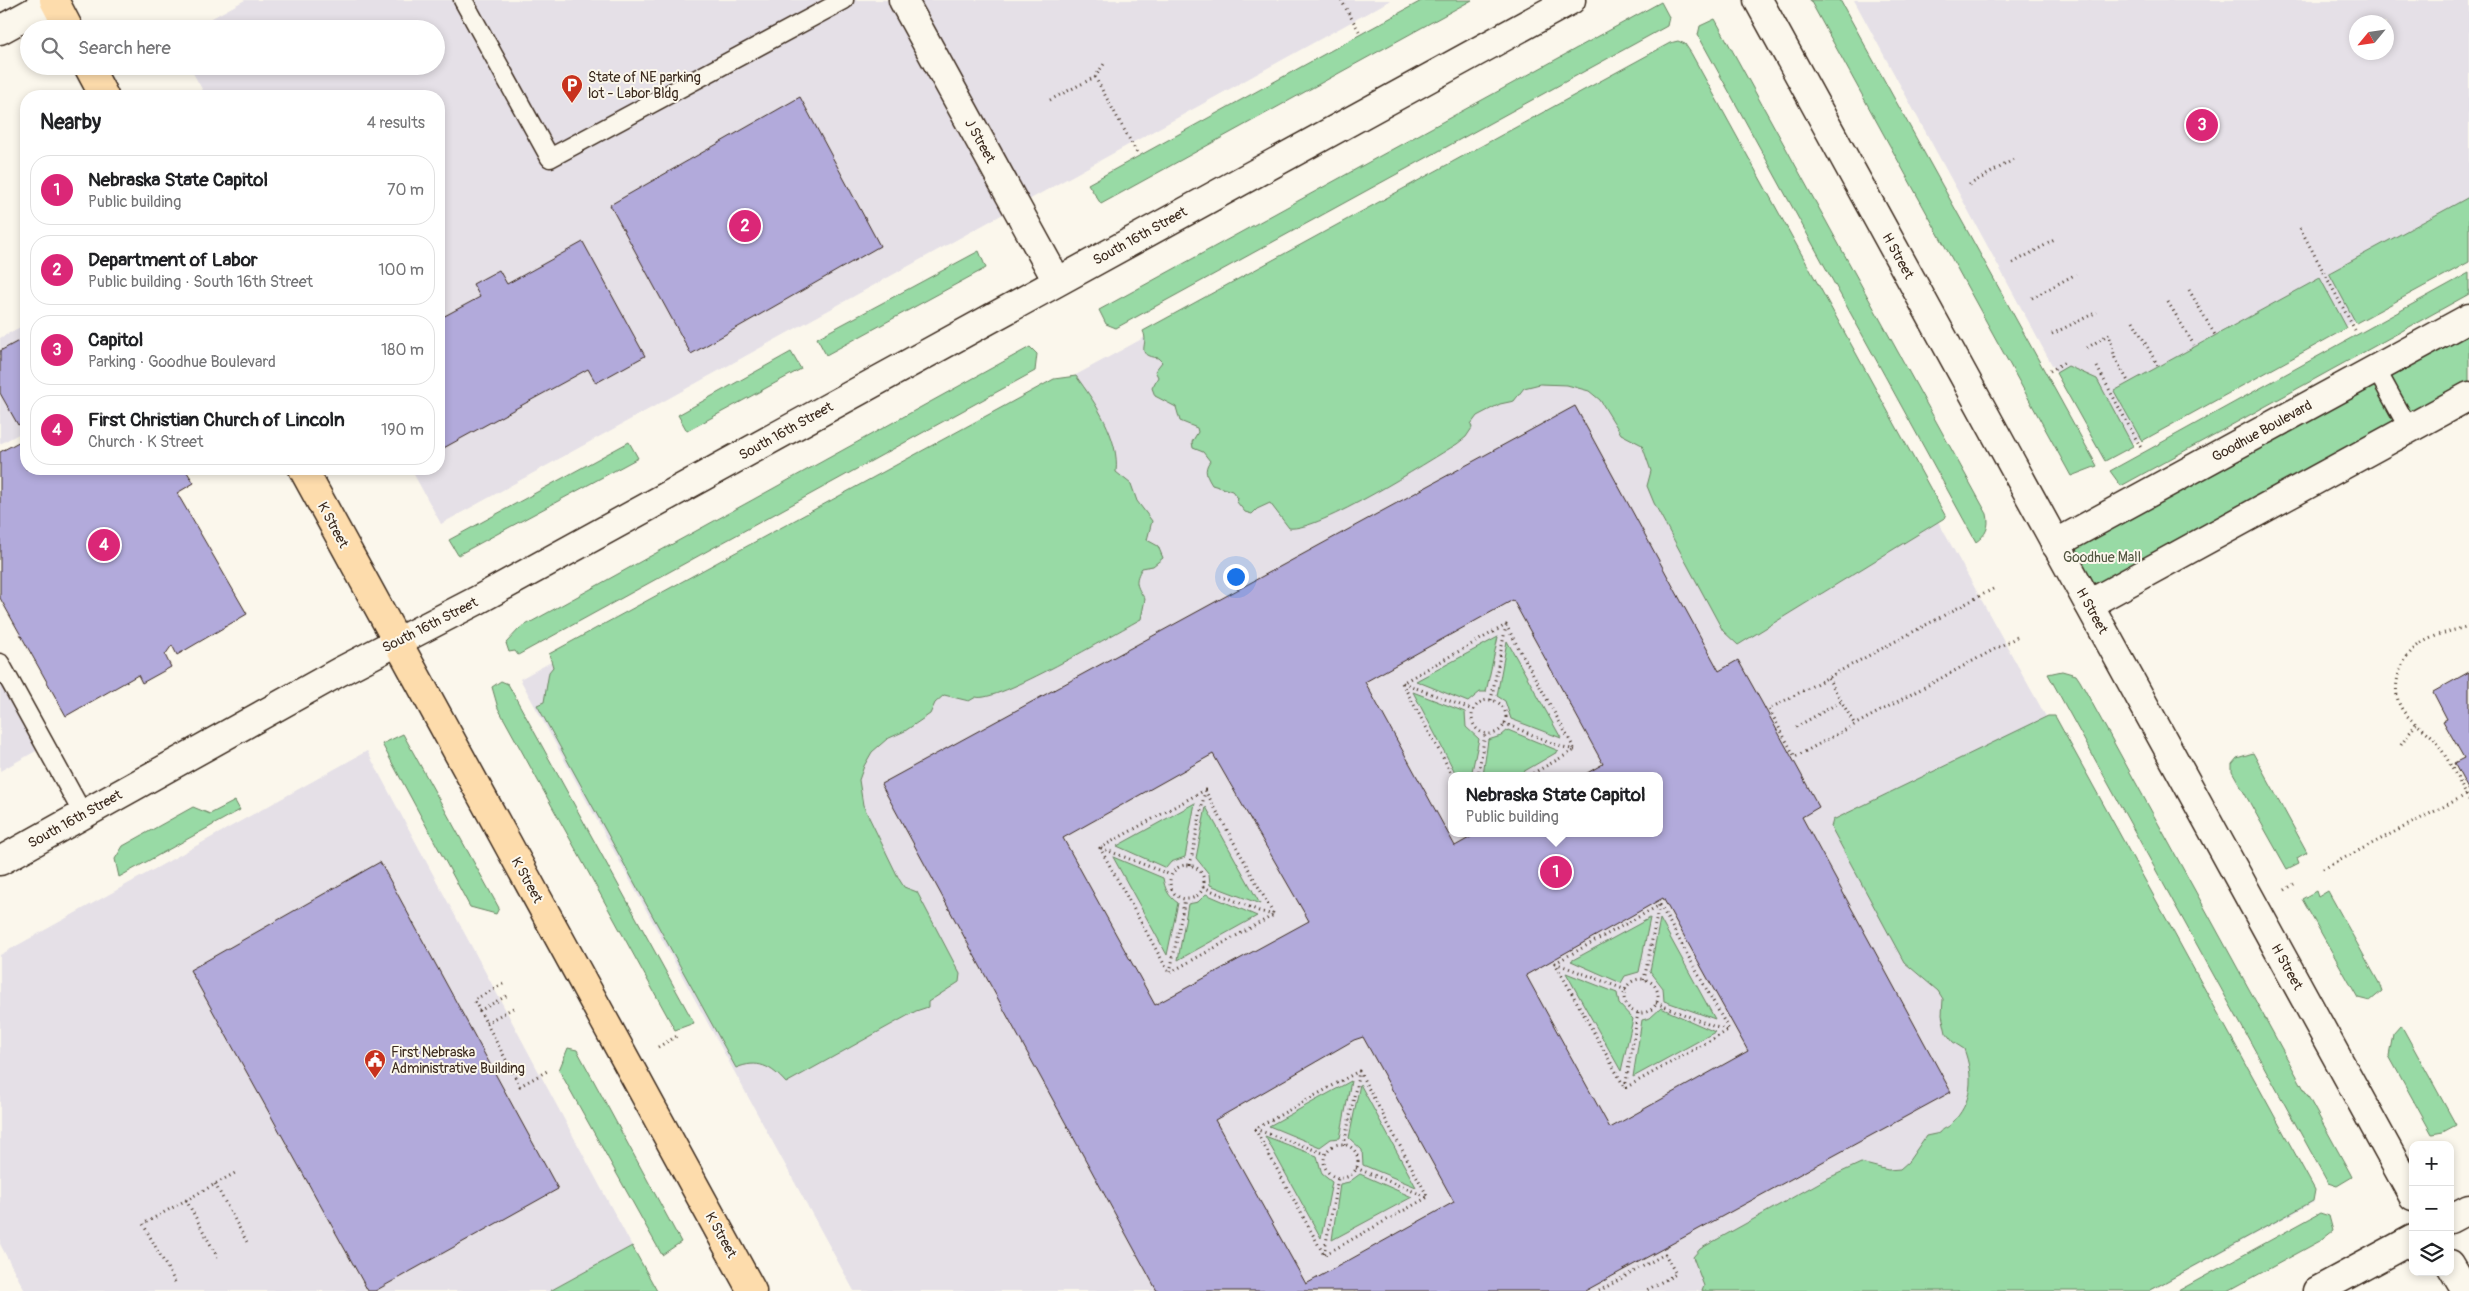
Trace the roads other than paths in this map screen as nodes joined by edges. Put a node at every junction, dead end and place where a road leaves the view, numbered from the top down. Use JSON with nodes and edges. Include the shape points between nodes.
{"nodes":[{"id":1,"x":54,"y":0,"type":"edge"},
{"id":2,"x":463,"y":0,"type":"edge"},
{"id":3,"x":844,"y":0,"type":"edge"},
{"id":4,"x":903,"y":0,"type":"edge"},
{"id":5,"x":1571,"y":0,"type":"edge"},
{"id":6,"x":1758,"y":0,"type":"edge"},
{"id":7,"x":64,"y":20,"type":"edge"},
{"id":8,"x":0,"y":30,"type":"edge"},
{"id":9,"x":93,"y":75,"type":"edge"},
{"id":10,"x":101,"y":90,"type":"edge"},
{"id":11,"x":1058,"y":281,"type":"junction"},
{"id":12,"x":2469,"y":318,"type":"edge"},
{"id":13,"x":2376,"y":370,"type":"junction"},
{"id":14,"x":2469,"y":396,"type":"edge"},
{"id":15,"x":2409,"y":429,"type":"junction"},
{"id":16,"x":306,"y":475,"type":"edge"},
{"id":17,"x":2055,"y":544,"type":"junction"},
{"id":18,"x":2089,"y":604,"type":"junction"},
{"id":19,"x":397,"y":642,"type":"junction"},
{"id":20,"x":0,"y":663,"type":"edge"},
{"id":21,"x":83,"y":814,"type":"junction"},
{"id":22,"x":0,"y":860,"type":"edge"},
{"id":23,"x":2409,"y":1189,"type":"edge"},
{"id":24,"x":2469,"y":1209,"type":"edge"},
{"id":25,"x":2454,"y":1217,"type":"edge"},
{"id":26,"x":2409,"y":1242,"type":"edge"},
{"id":27,"x":2454,"y":1271,"type":"edge"},
{"id":28,"x":752,"y":1291,"type":"edge"},
{"id":29,"x":2317,"y":1291,"type":"edge"},
{"id":30,"x":2466,"y":1291,"type":"edge"}],
"edges":[{"from":1,"to":7,"type":"main road"},
{"from":1,"to":8,"type":"street"},
{"from":2,"to":3,"type":"lane","via":[[550,158]]},
{"from":4,"to":11,"type":"street","name":"J Street"},
{"from":5,"to":11,"type":"street","name":"South 16th Street"},
{"from":6,"to":17,"type":"street","name":"H Street"},
{"from":9,"to":10,"type":"main road"},
{"from":11,"to":19,"type":"street","name":"South 16th Street"},
{"from":12,"to":13,"type":"street","name":"Goodhue Boulevard"},
{"from":13,"to":15,"type":"lane"},
{"from":13,"to":17,"type":"street","name":"Goodhue Boulevard"},
{"from":14,"to":15,"type":"street"},
{"from":15,"to":18,"type":"street"},
{"from":16,"to":19,"type":"main road","name":"K Street"},
{"from":17,"to":18,"type":"street","name":"H Street"},
{"from":18,"to":23,"type":"street","name":"H Street"},
{"from":19,"to":21,"type":"street","name":"South 16th Street"},
{"from":19,"to":28,"type":"main road","name":"K Street"},
{"from":20,"to":21,"type":"lane"},
{"from":21,"to":22,"type":"street","name":"South 16th Street"},
{"from":24,"to":25,"type":"street"},
{"from":26,"to":29,"type":"street"},
{"from":27,"to":30,"type":"street"}]}
